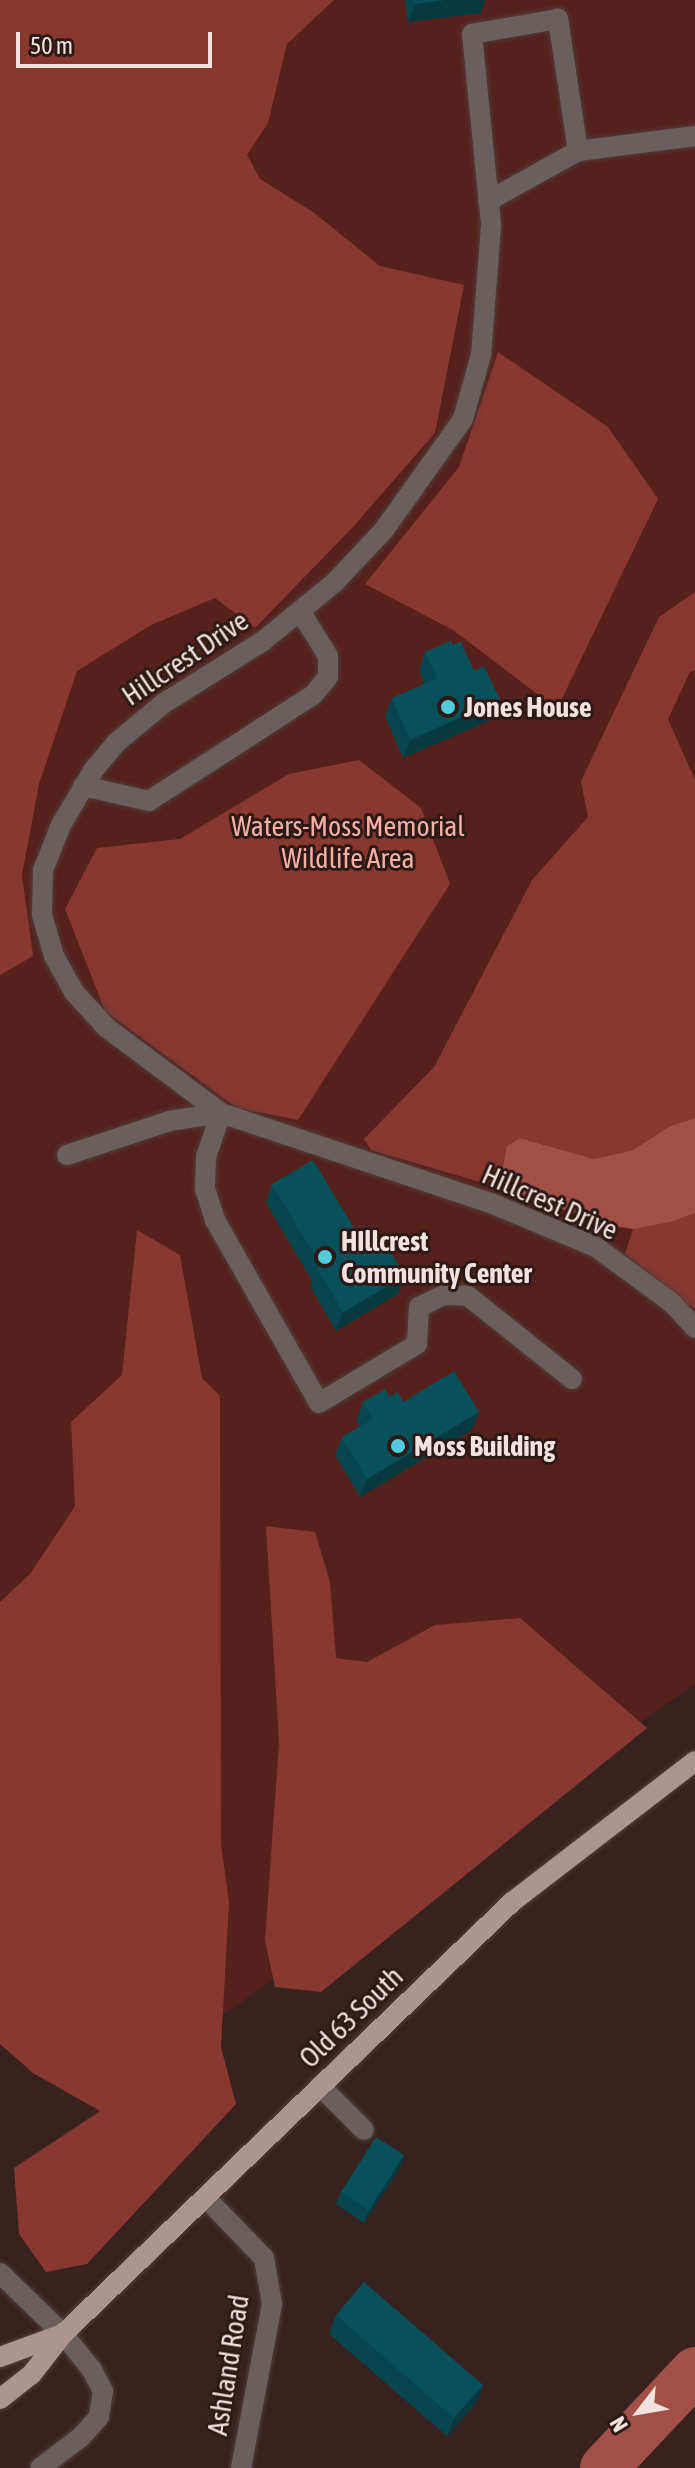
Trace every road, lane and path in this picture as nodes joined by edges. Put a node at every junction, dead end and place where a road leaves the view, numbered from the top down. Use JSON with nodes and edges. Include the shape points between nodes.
{"nodes":[{"id":1,"x":695,"y":136,"type":"edge"},
{"id":2,"x":578,"y":151,"type":"junction"},
{"id":3,"x":488,"y":201,"type":"junction"},
{"id":4,"x":300,"y":611,"type":"junction"},
{"id":5,"x":83,"y":786,"type":"junction"},
{"id":6,"x":221,"y":1113,"type":"junction"},
{"id":7,"x":67,"y":1155,"type":"dead end"},
{"id":8,"x":695,"y":1328,"type":"edge"},
{"id":9,"x":572,"y":1379,"type":"dead end"},
{"id":10,"x":695,"y":1761,"type":"edge"},
{"id":11,"x":320,"y":2086,"type":"junction"},
{"id":12,"x":364,"y":2130,"type":"dead end"},
{"id":13,"x":206,"y":2198,"type":"junction"},
{"id":14,"x":0,"y":2273,"type":"edge"},
{"id":15,"x":63,"y":2334,"type":"junction"},
{"id":16,"x":0,"y":2357,"type":"edge"},
{"id":17,"x":0,"y":2399,"type":"edge"},
{"id":18,"x":40,"y":2468,"type":"edge"},
{"id":19,"x":241,"y":2468,"type":"edge"}],
"edges":[{"from":1,"to":2,"type":"street"},
{"from":2,"to":3,"type":"street"},
{"from":2,"to":3,"type":"street","name":"Hillcrest Drive","via":[[558,19],[472,34]]},
{"from":3,"to":4,"type":"street","name":"Hillcrest Drive","via":[[491,226],[481,355],[463,419],[383,531]]},
{"from":4,"to":5,"type":"street","name":"Hillcrest Drive","via":[[136,723]]},
{"from":4,"to":5,"type":"street","via":[[328,656],[328,677],[313,695],[149,801]]},
{"from":5,"to":6,"type":"street","name":"Hillcrest Drive","via":[[43,870],[42,915],[54,956],[74,992],[107,1028]]},
{"from":6,"to":7,"type":"street","via":[[169,1121]]},
{"from":6,"to":8,"type":"street","name":"Hillcrest Drive","via":[[493,1204],[596,1247],[672,1303]]},
{"from":6,"to":9,"type":"street","via":[[206,1157],[205,1189],[215,1220],[319,1403],[417,1344],[419,1307],[444,1295],[468,1296]]},
{"from":10,"to":11,"type":"main road","name":"Old 63 South","via":[[512,1902]]},
{"from":11,"to":12,"type":"street"},
{"from":11,"to":13,"type":"main road","name":"Old 63 South"},
{"from":13,"to":15,"type":"main road","name":"Old 63 South"},
{"from":13,"to":19,"type":"street","name":"Ashland Road","via":[[264,2258],[272,2304]]},
{"from":14,"to":15,"type":"street"},
{"from":15,"to":16,"type":"main road","name":"Old 63 South"},
{"from":15,"to":17,"type":"main road","name":"Old 63 South","via":[[31,2375]]},
{"from":15,"to":18,"type":"street","via":[[103,2391],[99,2417]]}]}
